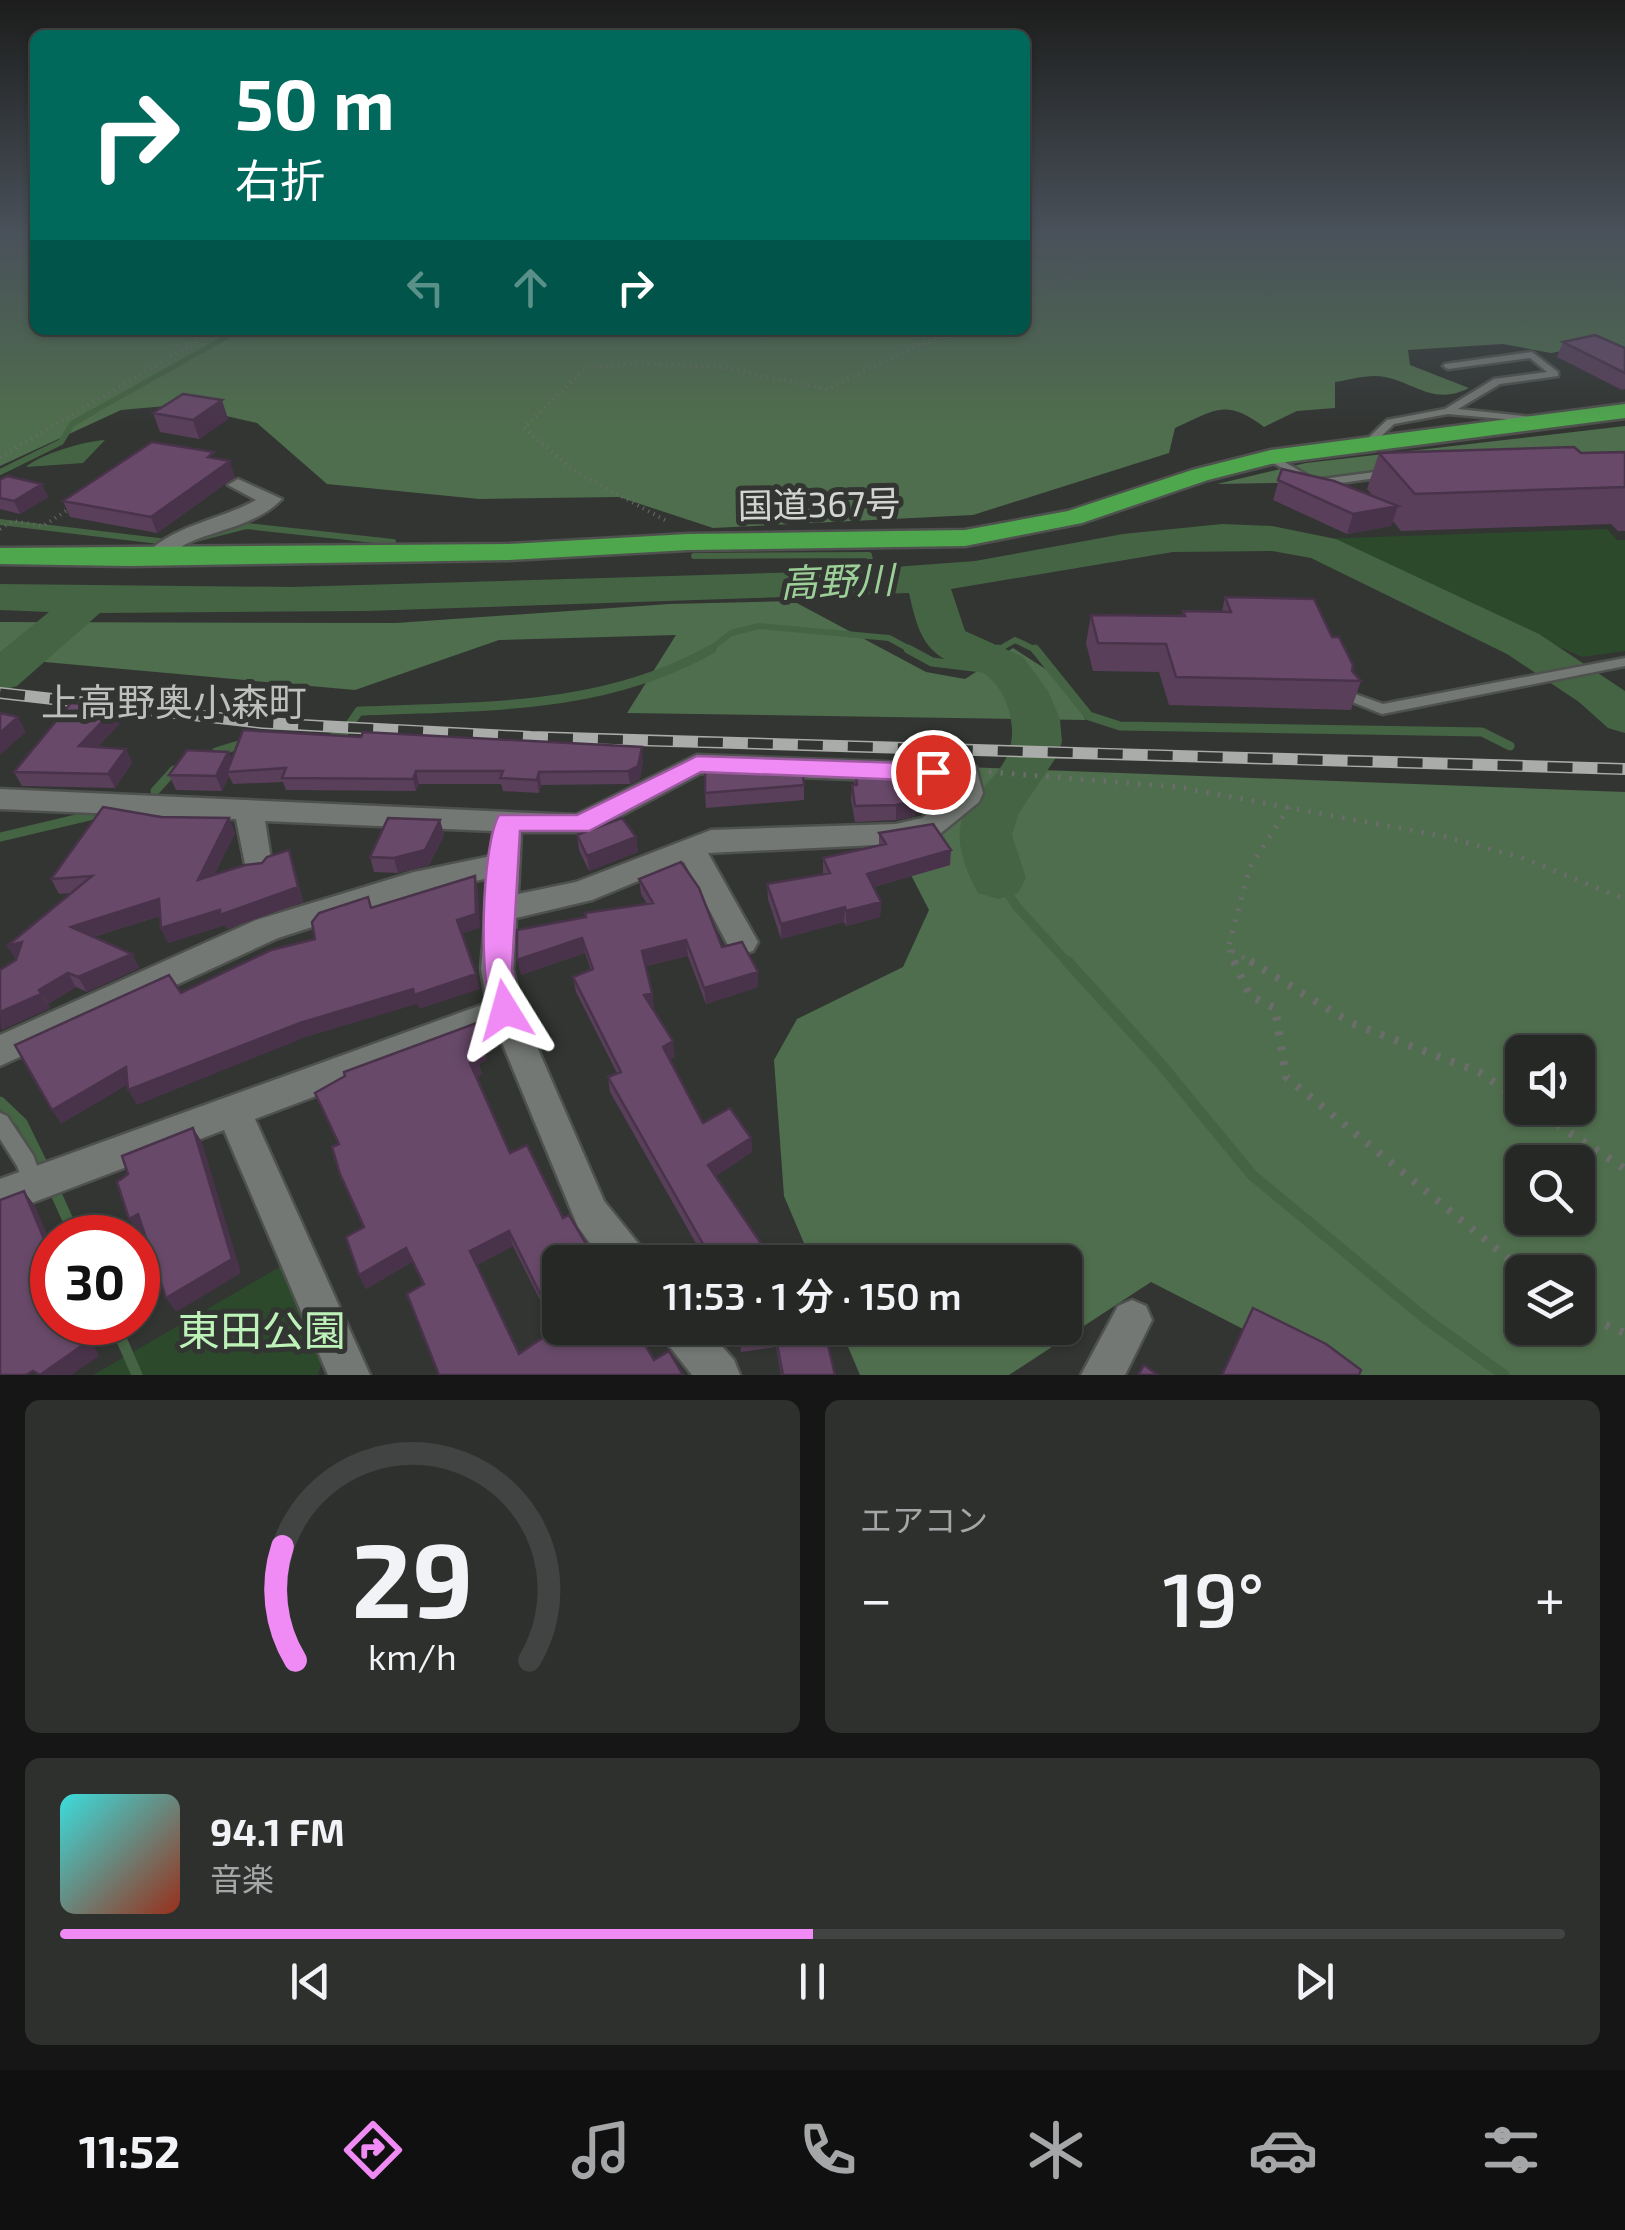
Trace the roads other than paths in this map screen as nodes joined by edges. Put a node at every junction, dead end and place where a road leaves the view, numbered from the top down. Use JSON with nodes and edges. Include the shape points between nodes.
{"nodes":[{"id":1,"x":1448,"y":366,"type":"dead end"},
{"id":2,"x":1448,"y":411,"type":"junction"},
{"id":3,"x":1625,"y":412,"type":"edge"},
{"id":4,"x":1547,"y":422,"type":"junction"},
{"id":5,"x":1366,"y":445,"type":"junction"},
{"id":6,"x":1271,"y":457,"type":"junction"},
{"id":7,"x":1408,"y":470,"type":"edge"},
{"id":8,"x":238,"y":484,"type":"dead end"},
{"id":9,"x":0,"y":556,"type":"edge"},
{"id":10,"x":154,"y":558,"type":"junction"},
{"id":11,"x":1625,"y":662,"type":"edge"},
{"id":12,"x":1352,"y":696,"type":"edge"},
{"id":13,"x":0,"y":800,"type":"edge"},
{"id":14,"x":249,"y":810,"type":"junction"},
{"id":15,"x":508,"y":821,"type":"junction"},
{"id":16,"x":692,"y":850,"type":"junction"},
{"id":17,"x":502,"y":864,"type":"junction"},
{"id":18,"x":257,"y":866,"type":"edge"},
{"id":19,"x":502,"y":909,"type":"junction"},
{"id":20,"x":742,"y":942,"type":"edge"},
{"id":21,"x":505,"y":1010,"type":"junction"},
{"id":22,"x":0,"y":1051,"type":"edge"},
{"id":23,"x":234,"y":1112,"type":"junction"},
{"id":24,"x":0,"y":1122,"type":"edge"},
{"id":25,"x":38,"y":1183,"type":"edge"},
{"id":26,"x":615,"y":1245,"type":"edge"},
{"id":27,"x":1132,"y":1320,"type":"dead end"},
{"id":28,"x":694,"y":1345,"type":"edge"},
{"id":29,"x":349,"y":1375,"type":"edge"},
{"id":30,"x":720,"y":1375,"type":"edge"},
{"id":31,"x":1102,"y":1375,"type":"edge"}],
"edges":[{"from":1,"to":2,"type":"lane","via":[[1532,356],[1555,374],[1497,381]]},
{"from":2,"to":4,"type":"lane"},
{"from":2,"to":5,"type":"lane","via":[[1391,422]]},
{"from":3,"to":4,"type":"highway","name":"国道367号"},
{"from":4,"to":5,"type":"highway","name":"国道367号"},
{"from":5,"to":6,"type":"highway","name":"国道367号"},
{"from":6,"to":7,"type":"lane","via":[[1313,484]]},
{"from":6,"to":10,"type":"highway","name":"国道367号","via":[[1073,518],[964,538]]},
{"from":8,"to":10,"type":"street","via":[[272,499],[231,522],[189,534]]},
{"from":9,"to":10,"type":"highway","name":"国道367号"},
{"from":11,"to":12,"type":"lane","via":[[1382,709]]},
{"from":13,"to":14,"type":"street"},
{"from":14,"to":15,"type":"street"},
{"from":14,"to":18,"type":"street"},
{"from":15,"to":16,"type":"street","via":[[580,825],[697,764],[966,774],[965,802],[931,826],[896,834],[711,840]]},
{"from":15,"to":17,"type":"street"},
{"from":16,"to":19,"type":"street","via":[[581,892]]},
{"from":16,"to":20,"type":"street"},
{"from":17,"to":19,"type":"street"},
{"from":17,"to":22,"type":"street","via":[[414,883],[267,929]]},
{"from":19,"to":21,"type":"street","via":[[497,969]]},
{"from":21,"to":23,"type":"street"},
{"from":21,"to":26,"type":"street","via":[[591,1214]]},
{"from":23,"to":25,"type":"street"},
{"from":23,"to":29,"type":"street"},
{"from":24,"to":25,"type":"lane"},
{"from":27,"to":31,"type":"street"},
{"from":28,"to":30,"type":"street"}]}
